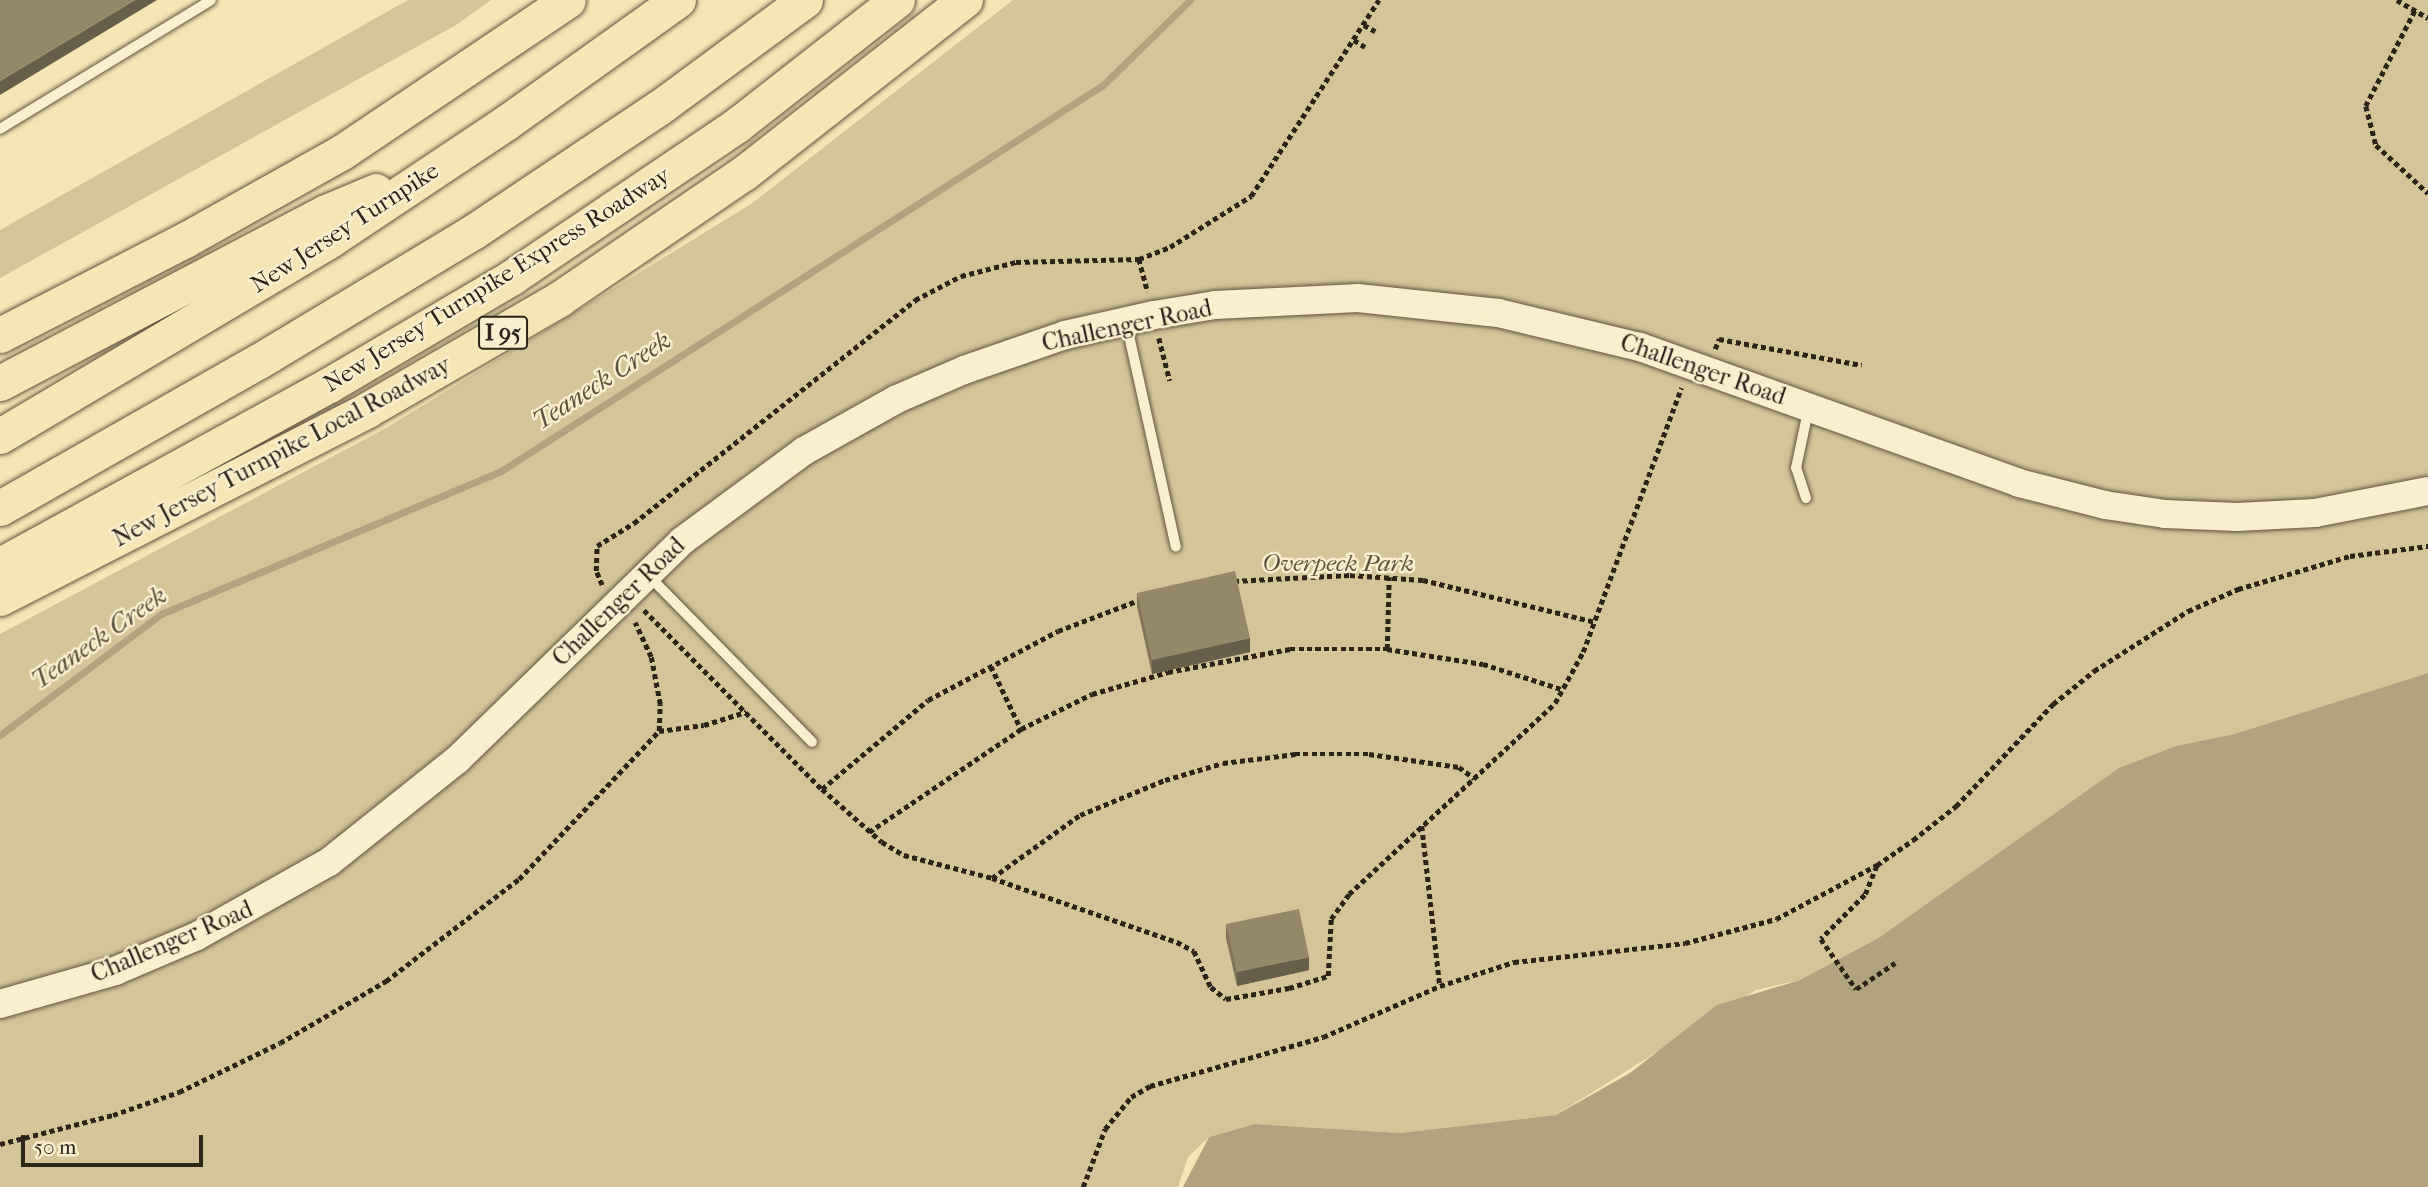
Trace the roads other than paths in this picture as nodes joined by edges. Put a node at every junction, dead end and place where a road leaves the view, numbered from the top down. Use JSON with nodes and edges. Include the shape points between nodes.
{"nodes":[{"id":1,"x":211,"y":0,"type":"edge"},
{"id":2,"x":568,"y":0,"type":"edge"},
{"id":3,"x":678,"y":0,"type":"edge"},
{"id":4,"x":805,"y":0,"type":"edge"},
{"id":5,"x":897,"y":0,"type":"edge"},
{"id":6,"x":965,"y":0,"type":"edge"},
{"id":7,"x":0,"y":129,"type":"edge"},
{"id":8,"x":454,"y":158,"type":"junction"},
{"id":9,"x":1126,"y":322,"type":"junction"},
{"id":10,"x":0,"y":335,"type":"edge"},
{"id":11,"x":0,"y":383,"type":"edge"},
{"id":12,"x":1809,"y":407,"type":"junction"},
{"id":13,"x":0,"y":436,"type":"edge"},
{"id":14,"x":2428,"y":491,"type":"edge"},
{"id":15,"x":1806,"y":498,"type":"dead end"},
{"id":16,"x":0,"y":508,"type":"edge"},
{"id":17,"x":1176,"y":547,"type":"dead end"},
{"id":18,"x":0,"y":565,"type":"edge"},
{"id":19,"x":648,"y":575,"type":"junction"},
{"id":20,"x":0,"y":598,"type":"edge"},
{"id":21,"x":812,"y":742,"type":"dead end"},
{"id":22,"x":0,"y":1004,"type":"edge"}],
"edges":[{"from":1,"to":7,"type":"lane"},
{"from":2,"to":10,"type":"highway","via":[[342,152],[185,240]]},
{"from":3,"to":8,"type":"highway","name":"New Jersey Turnpike"},
{"from":4,"to":16,"type":"highway","via":[[660,107],[473,232],[258,362]]},
{"from":5,"to":18,"type":"highway","name":"New Jersey Turnpike Express Roadway","number":"I 95","via":[[737,125],[545,256],[372,361]]},
{"from":6,"to":20,"type":"highway","name":"New Jersey Turnpike Local Roadway","number":"I 95","via":[[744,173],[559,299],[367,410]]},
{"from":8,"to":11,"type":"highway","via":[[326,212]]},
{"from":8,"to":13,"type":"highway","name":"New Jersey Turnpike","via":[[252,288]]},
{"from":9,"to":12,"type":"street","name":"Challenger Road","via":[[1275,300],[1408,300],[1567,327]]},
{"from":9,"to":17,"type":"lane"},
{"from":9,"to":19,"type":"street","name":"Challenger Road","via":[[1052,340],[897,399],[804,451],[737,498]]},
{"from":12,"to":14,"type":"street","name":"Challenger Road","via":[[2020,483],[2105,505],[2165,514],[2315,513]]},
{"from":12,"to":15,"type":"lane","via":[[1796,468]]},
{"from":19,"to":21,"type":"lane"},
{"from":19,"to":22,"type":"street","name":"Challenger Road","via":[[457,760],[363,837],[296,884],[197,936],[115,971]]}]}
